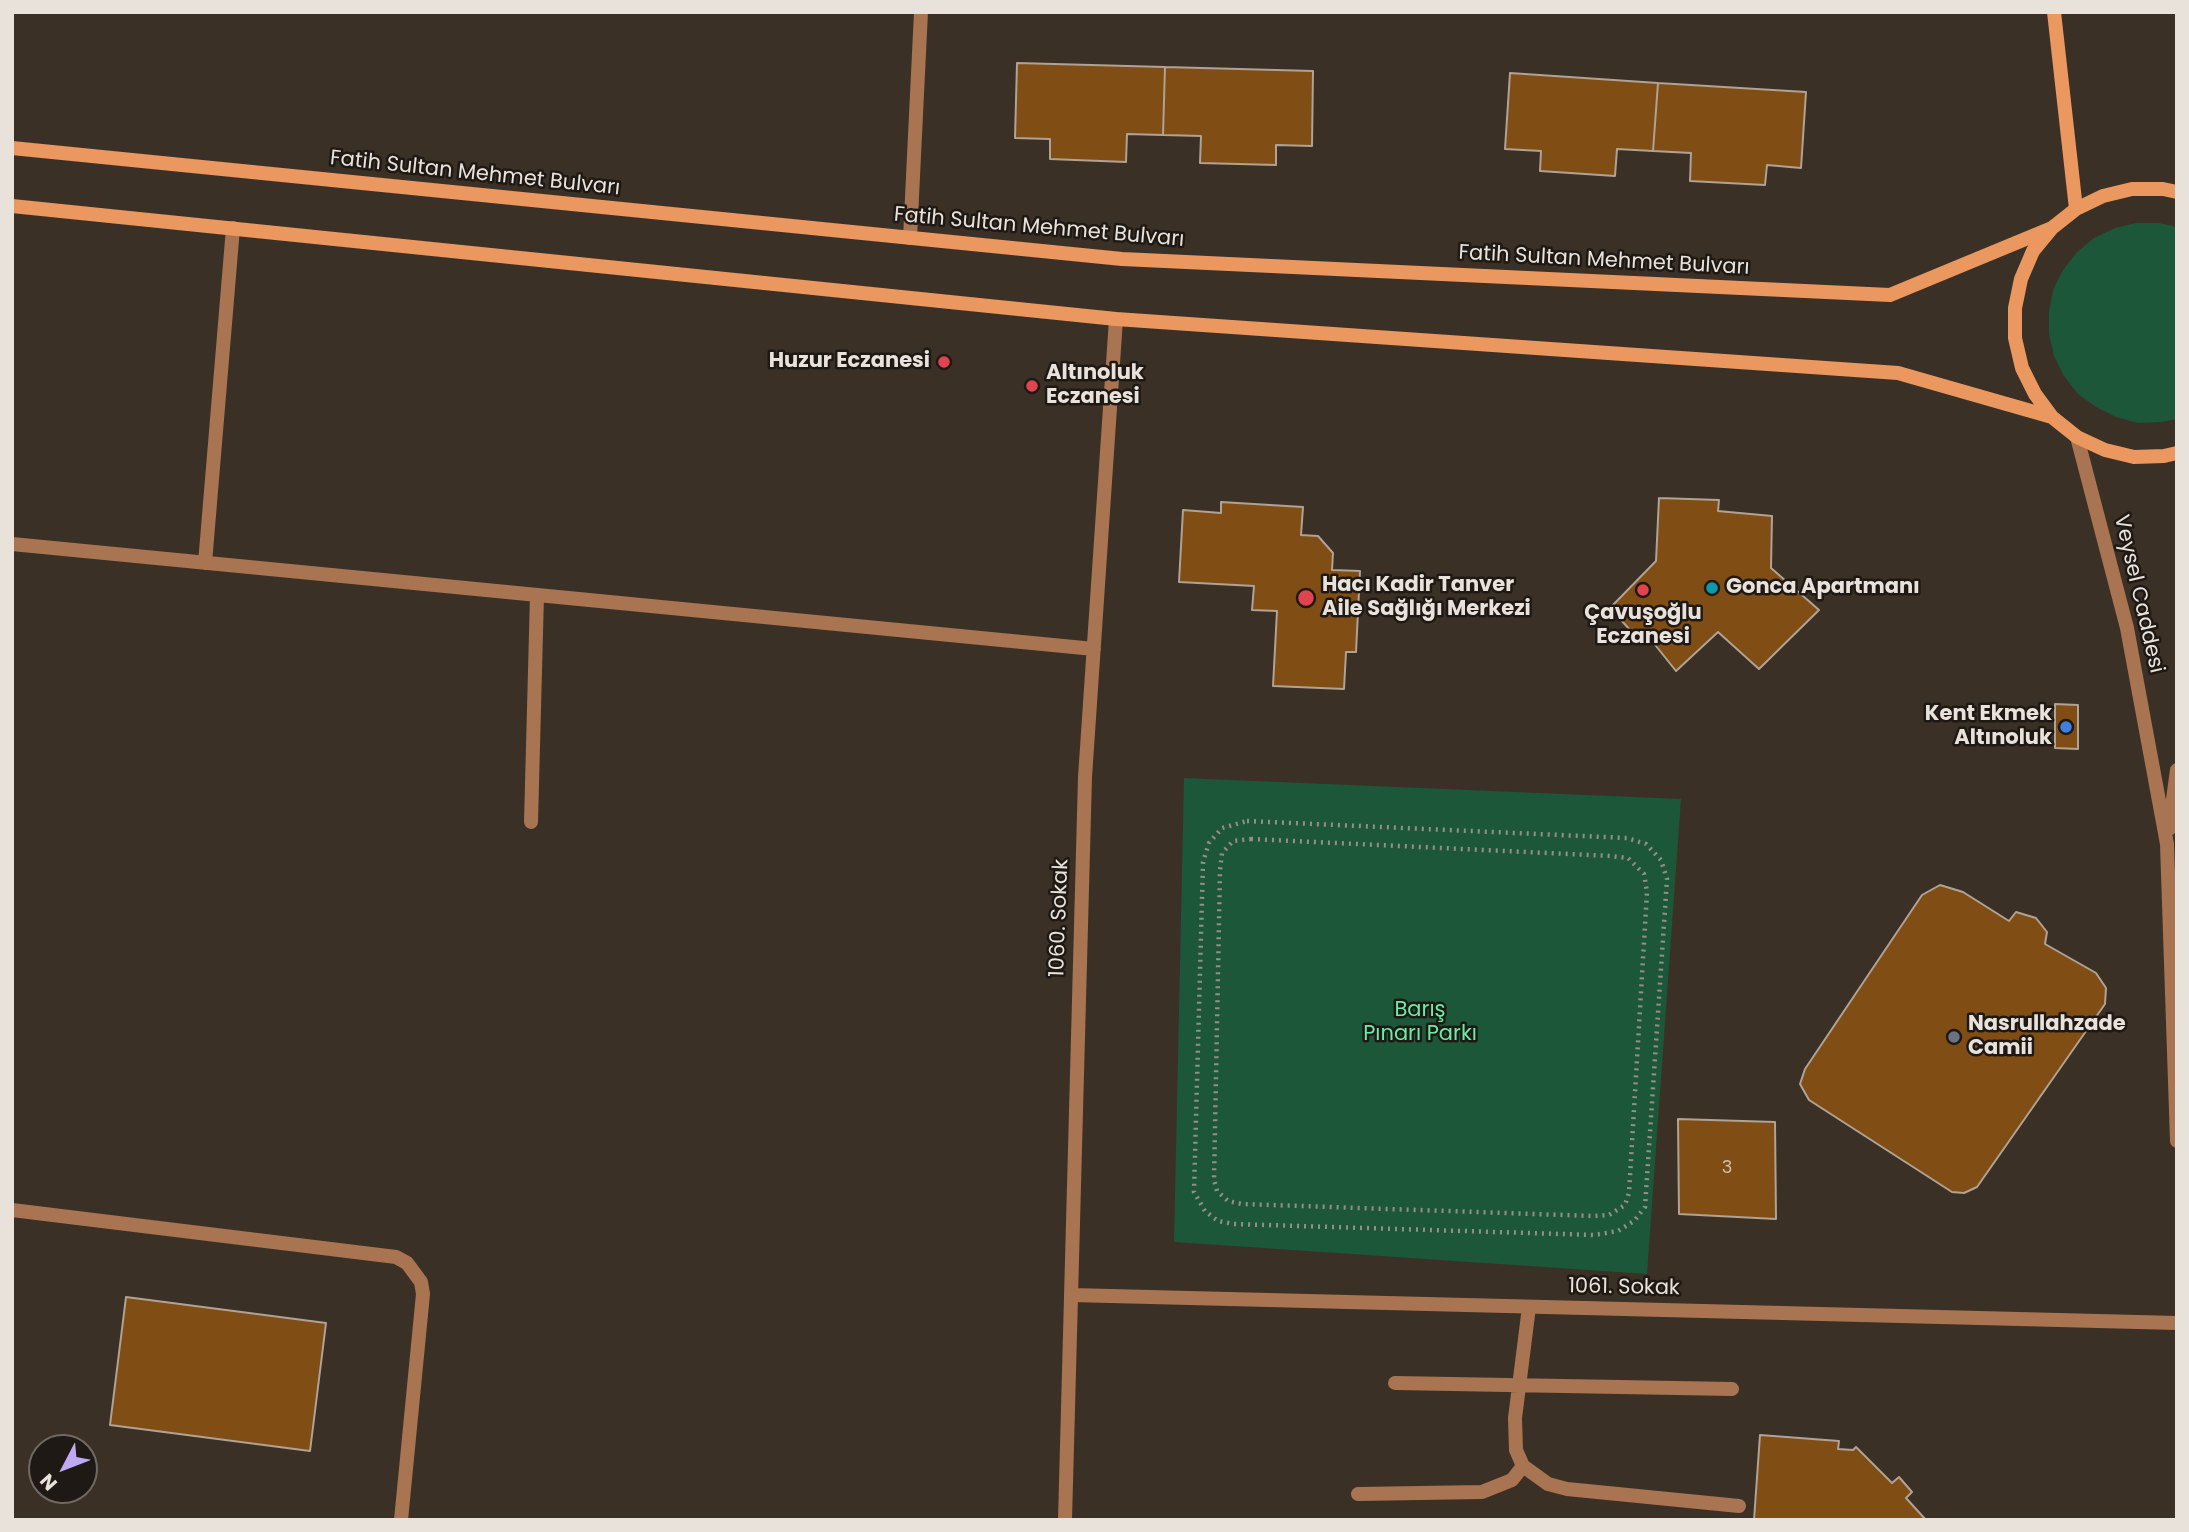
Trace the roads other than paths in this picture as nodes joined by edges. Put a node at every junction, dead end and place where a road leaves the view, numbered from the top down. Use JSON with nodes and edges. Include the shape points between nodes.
{"nodes":[{"id":1,"x":921,"y":12,"type":"edge"},
{"id":2,"x":2054,"y":12,"type":"edge"},
{"id":3,"x":12,"y":149,"type":"edge"},
{"id":4,"x":2177,"y":192,"type":"edge"},
{"id":5,"x":12,"y":206,"type":"edge"},
{"id":6,"x":2076,"y":209,"type":"junction"},
{"id":7,"x":233,"y":228,"type":"junction"},
{"id":8,"x":2052,"y":228,"type":"junction"},
{"id":9,"x":910,"y":238,"type":"junction"},
{"id":10,"x":1116,"y":319,"type":"junction"},
{"id":11,"x":2052,"y":417,"type":"junction"},
{"id":12,"x":2077,"y":437,"type":"junction"},
{"id":13,"x":2177,"y":453,"type":"edge"},
{"id":14,"x":12,"y":544,"type":"edge"},
{"id":15,"x":205,"y":563,"type":"junction"},
{"id":16,"x":537,"y":595,"type":"junction"},
{"id":17,"x":1094,"y":649,"type":"junction"},
{"id":18,"x":2177,"y":770,"type":"edge"},
{"id":19,"x":531,"y":822,"type":"dead end"},
{"id":20,"x":2167,"y":844,"type":"junction"},
{"id":21,"x":2177,"y":1141,"type":"edge"},
{"id":22,"x":12,"y":1210,"type":"edge"},
{"id":23,"x":1071,"y":1295,"type":"junction"},
{"id":24,"x":1529,"y":1307,"type":"junction"},
{"id":25,"x":2177,"y":1323,"type":"edge"},
{"id":26,"x":1395,"y":1383,"type":"dead end"},
{"id":27,"x":1520,"y":1384,"type":"junction"},
{"id":28,"x":1732,"y":1389,"type":"dead end"},
{"id":29,"x":1523,"y":1466,"type":"junction"},
{"id":30,"x":1358,"y":1494,"type":"dead end"},
{"id":31,"x":1739,"y":1506,"type":"dead end"},
{"id":32,"x":401,"y":1520,"type":"edge"},
{"id":33,"x":1065,"y":1520,"type":"edge"}],
"edges":[{"from":1,"to":9,"type":"street"},
{"from":2,"to":6,"type":"main road"},
{"from":3,"to":9,"type":"main road","name":"Fatih Sultan Mehmet Bulvarı"},
{"from":4,"to":6,"type":"main road","via":[[2132,189]]},
{"from":5,"to":7,"type":"main road"},
{"from":6,"to":8,"type":"main road"},
{"from":7,"to":10,"type":"main road"},
{"from":7,"to":15,"type":"street"},
{"from":8,"to":9,"type":"main road","name":"Fatih Sultan Mehmet Bulvarı","via":[[1890,295],[1122,259]]},
{"from":8,"to":11,"type":"main road","via":[[2029,260],[2015,308],[2022,368]]},
{"from":10,"to":11,"type":"main road","via":[[1898,373]]},
{"from":10,"to":17,"type":"street","name":"1060. Sokak"},
{"from":11,"to":12,"type":"main road"},
{"from":12,"to":13,"type":"main road","via":[[2134,457]]},
{"from":12,"to":20,"type":"street","name":"Veysel Caddesi","via":[[2127,628]]},
{"from":14,"to":15,"type":"street"},
{"from":15,"to":16,"type":"street"},
{"from":16,"to":17,"type":"street"},
{"from":16,"to":19,"type":"street"},
{"from":17,"to":23,"type":"street","name":"1060. Sokak","via":[[1085,776]]},
{"from":18,"to":20,"type":"street","name":"Veysel Caddesi"},
{"from":20,"to":21,"type":"street","name":"Veysel Caddesi"},
{"from":22,"to":32,"type":"street","via":[[396,1257],[407,1263],[421,1282],[423,1294]]},
{"from":23,"to":24,"type":"street","name":"1061. Sokak"},
{"from":23,"to":33,"type":"street","name":"1060. Sokak"},
{"from":24,"to":25,"type":"street","name":"1061. Sokak"},
{"from":24,"to":27,"type":"street"},
{"from":26,"to":27,"type":"street"},
{"from":27,"to":28,"type":"street"},
{"from":27,"to":29,"type":"street","via":[[1516,1450]]},
{"from":29,"to":30,"type":"street","via":[[1512,1480],[1482,1492]]},
{"from":29,"to":31,"type":"street","via":[[1567,1489]]}]}
